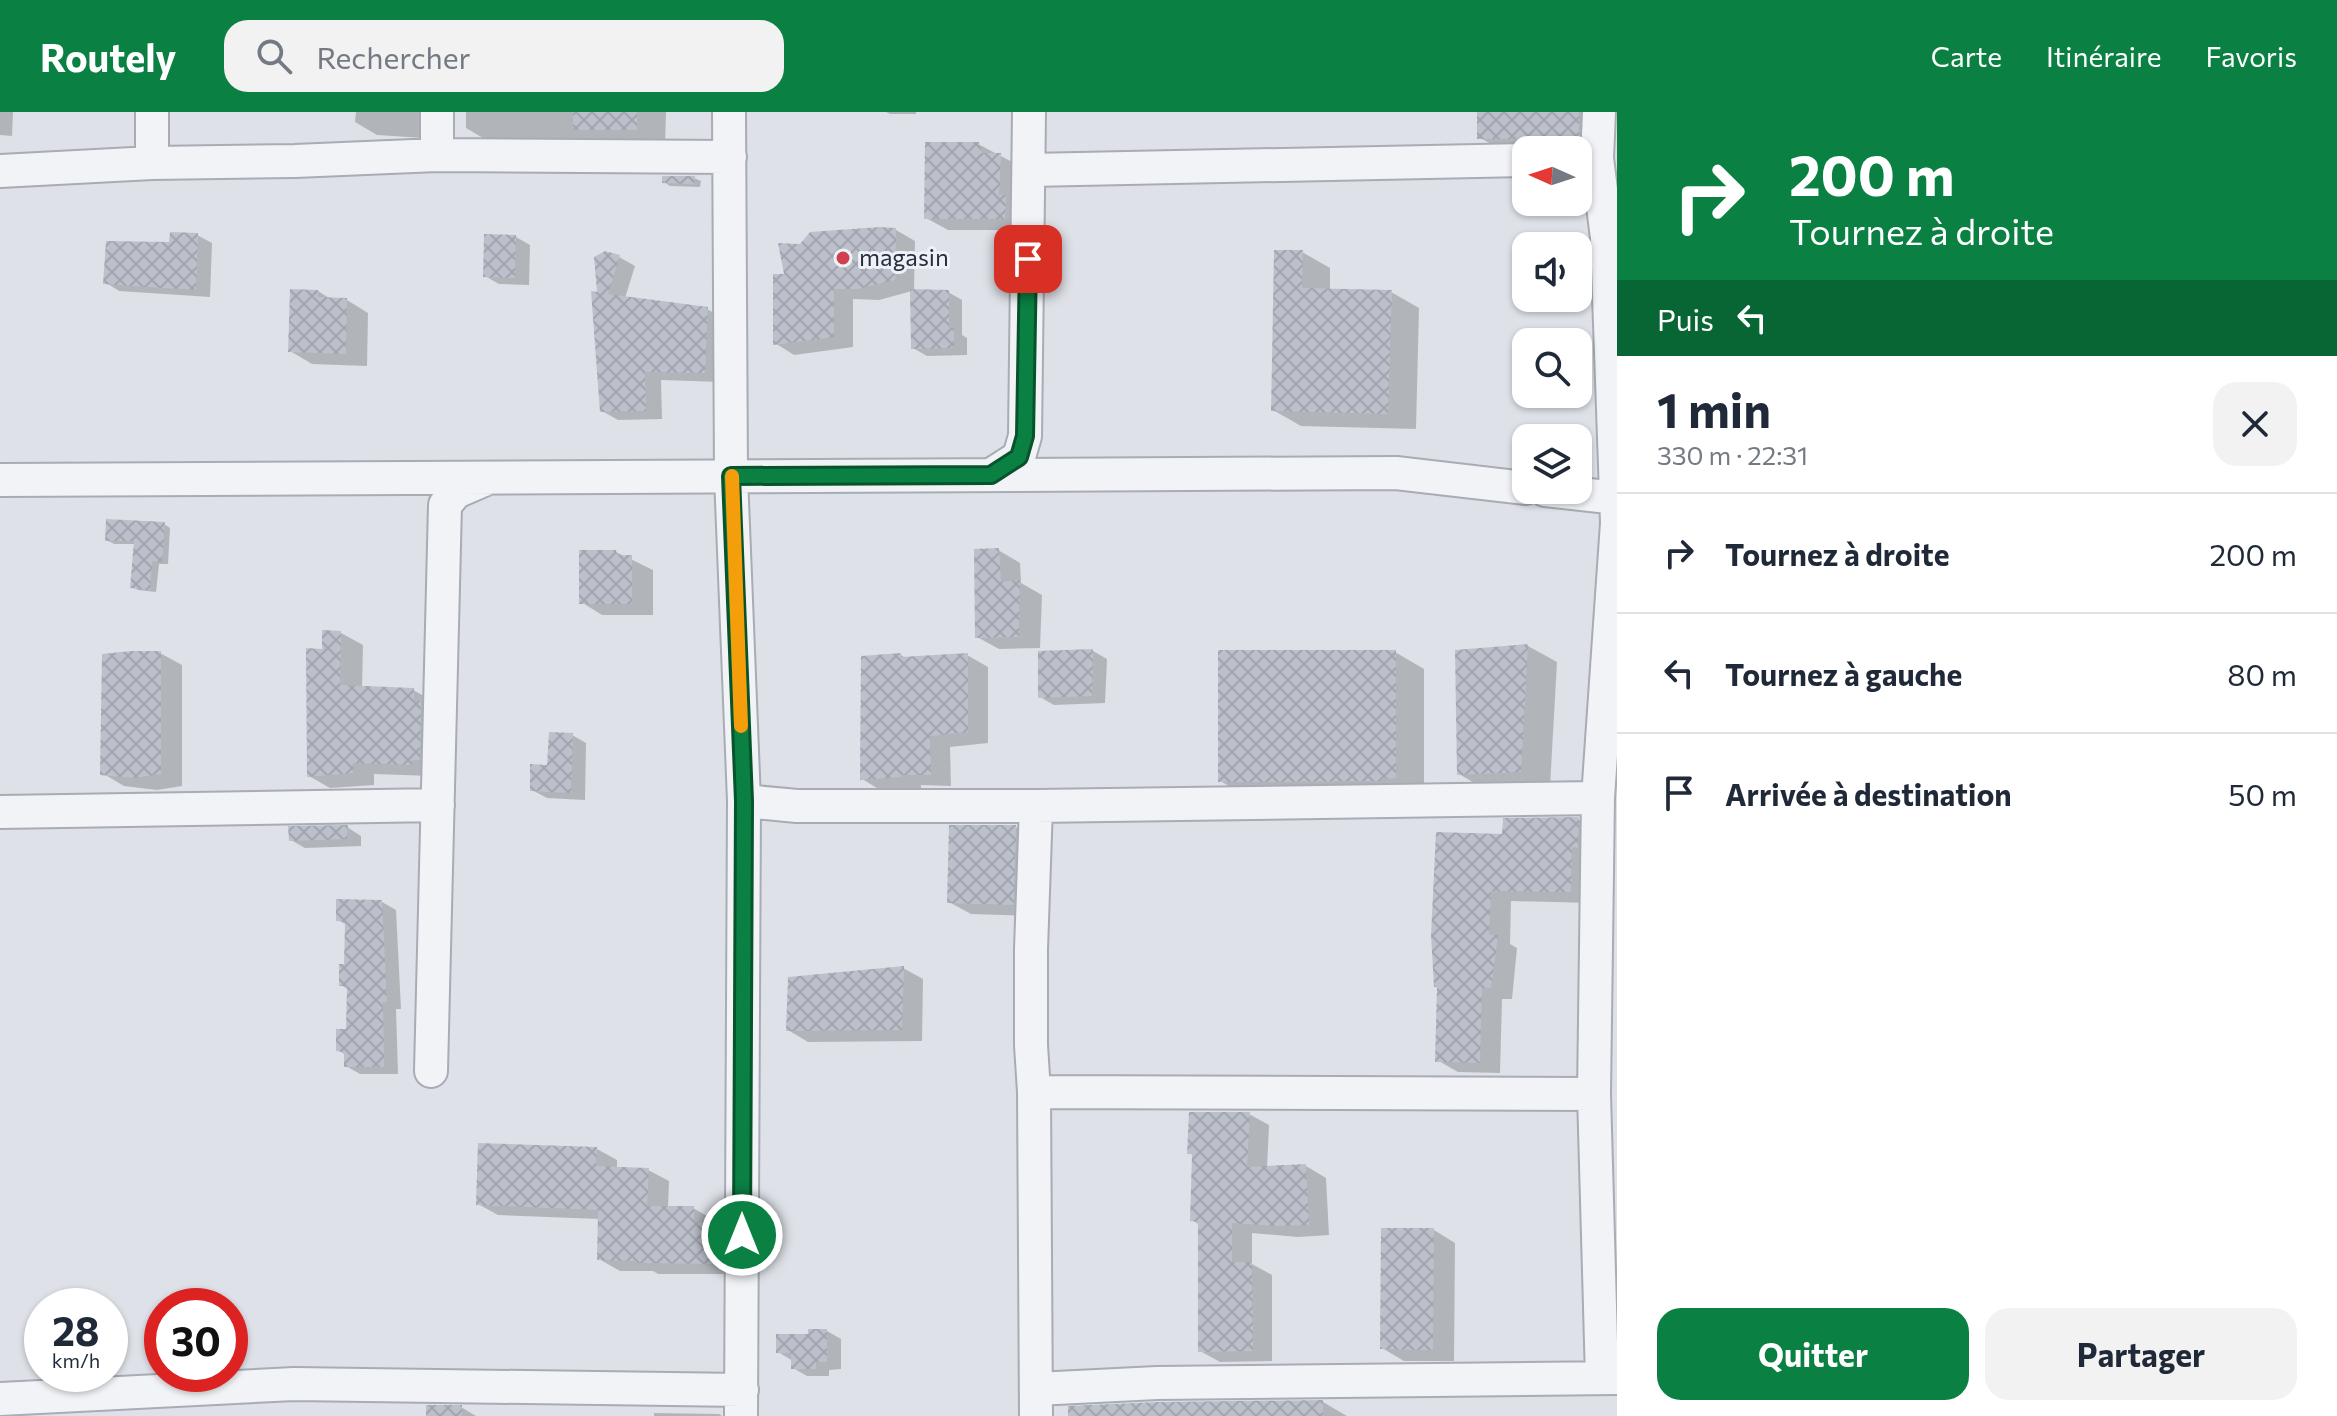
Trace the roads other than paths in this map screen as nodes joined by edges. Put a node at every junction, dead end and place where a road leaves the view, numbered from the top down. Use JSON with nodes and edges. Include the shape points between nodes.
{"nodes":[{"id":1,"x":152,"y":112,"type":"edge"},
{"id":2,"x":437,"y":112,"type":"edge"},
{"id":3,"x":729,"y":112,"type":"edge"},
{"id":4,"x":1029,"y":112,"type":"edge"},
{"id":5,"x":1599,"y":112,"type":"edge"},
{"id":6,"x":1592,"y":141,"type":"edge"},
{"id":7,"x":437,"y":155,"type":"junction"},
{"id":8,"x":730,"y":157,"type":"junction"},
{"id":9,"x":1512,"y":160,"type":"edge"},
{"id":10,"x":152,"y":163,"type":"junction"},
{"id":11,"x":1030,"y":170,"type":"junction"},
{"id":12,"x":0,"y":171,"type":"edge"},
{"id":13,"x":1592,"y":175,"type":"edge"},
{"id":14,"x":991,"y":475,"type":"junction"},
{"id":15,"x":731,"y":476,"type":"junction"},
{"id":16,"x":489,"y":477,"type":"junction"},
{"id":17,"x":0,"y":480,"type":"edge"},
{"id":18,"x":1512,"y":486,"type":"edge"},
{"id":19,"x":1592,"y":495,"type":"edge"},
{"id":20,"x":1616,"y":498,"type":"edge"},
{"id":21,"x":1598,"y":798,"type":"junction"},
{"id":22,"x":744,"y":801,"type":"junction"},
{"id":23,"x":438,"y":805,"type":"junction"},
{"id":24,"x":1036,"y":806,"type":"junction"},
{"id":25,"x":0,"y":812,"type":"edge"},
{"id":26,"x":431,"y":1071,"type":"dead end"},
{"id":27,"x":1034,"y":1092,"type":"junction"},
{"id":28,"x":1594,"y":1094,"type":"junction"},
{"id":29,"x":1610,"y":1378,"type":"edge"},
{"id":30,"x":0,"y":1399,"type":"edge"},
{"id":31,"x":1036,"y":1402,"type":"edge"},
{"id":32,"x":742,"y":1403,"type":"edge"}],
"edges":[{"from":1,"to":10,"type":"street"},
{"from":2,"to":7,"type":"street"},
{"from":3,"to":8,"type":"street"},
{"from":4,"to":11,"type":"street"},
{"from":5,"to":6,"type":"street"},
{"from":7,"to":8,"type":"street"},
{"from":7,"to":10,"type":"street"},
{"from":8,"to":15,"type":"street"},
{"from":9,"to":11,"type":"street"},
{"from":10,"to":12,"type":"street"},
{"from":11,"to":14,"type":"street","via":[[1025,436],[1019,457]]},
{"from":13,"to":20,"type":"street","via":[[1607,238]]},
{"from":14,"to":15,"type":"street"},
{"from":14,"to":18,"type":"street","via":[[1396,473]]},
{"from":15,"to":16,"type":"street"},
{"from":15,"to":22,"type":"street"},
{"from":16,"to":17,"type":"street"},
{"from":16,"to":23,"type":"street","via":[[456,492],[445,505]]},
{"from":19,"to":20,"type":"street"},
{"from":20,"to":21,"type":"street"},
{"from":21,"to":24,"type":"street"},
{"from":21,"to":28,"type":"street"},
{"from":22,"to":24,"type":"street","via":[[797,806]]},
{"from":22,"to":32,"type":"street"},
{"from":23,"to":25,"type":"street"},
{"from":23,"to":26,"type":"street"},
{"from":24,"to":27,"type":"street"},
{"from":27,"to":28,"type":"street"},
{"from":27,"to":31,"type":"street"},
{"from":28,"to":29,"type":"street"},
{"from":29,"to":31,"type":"street","via":[[1157,1383]]},
{"from":30,"to":32,"type":"street","via":[[294,1384]]}]}
